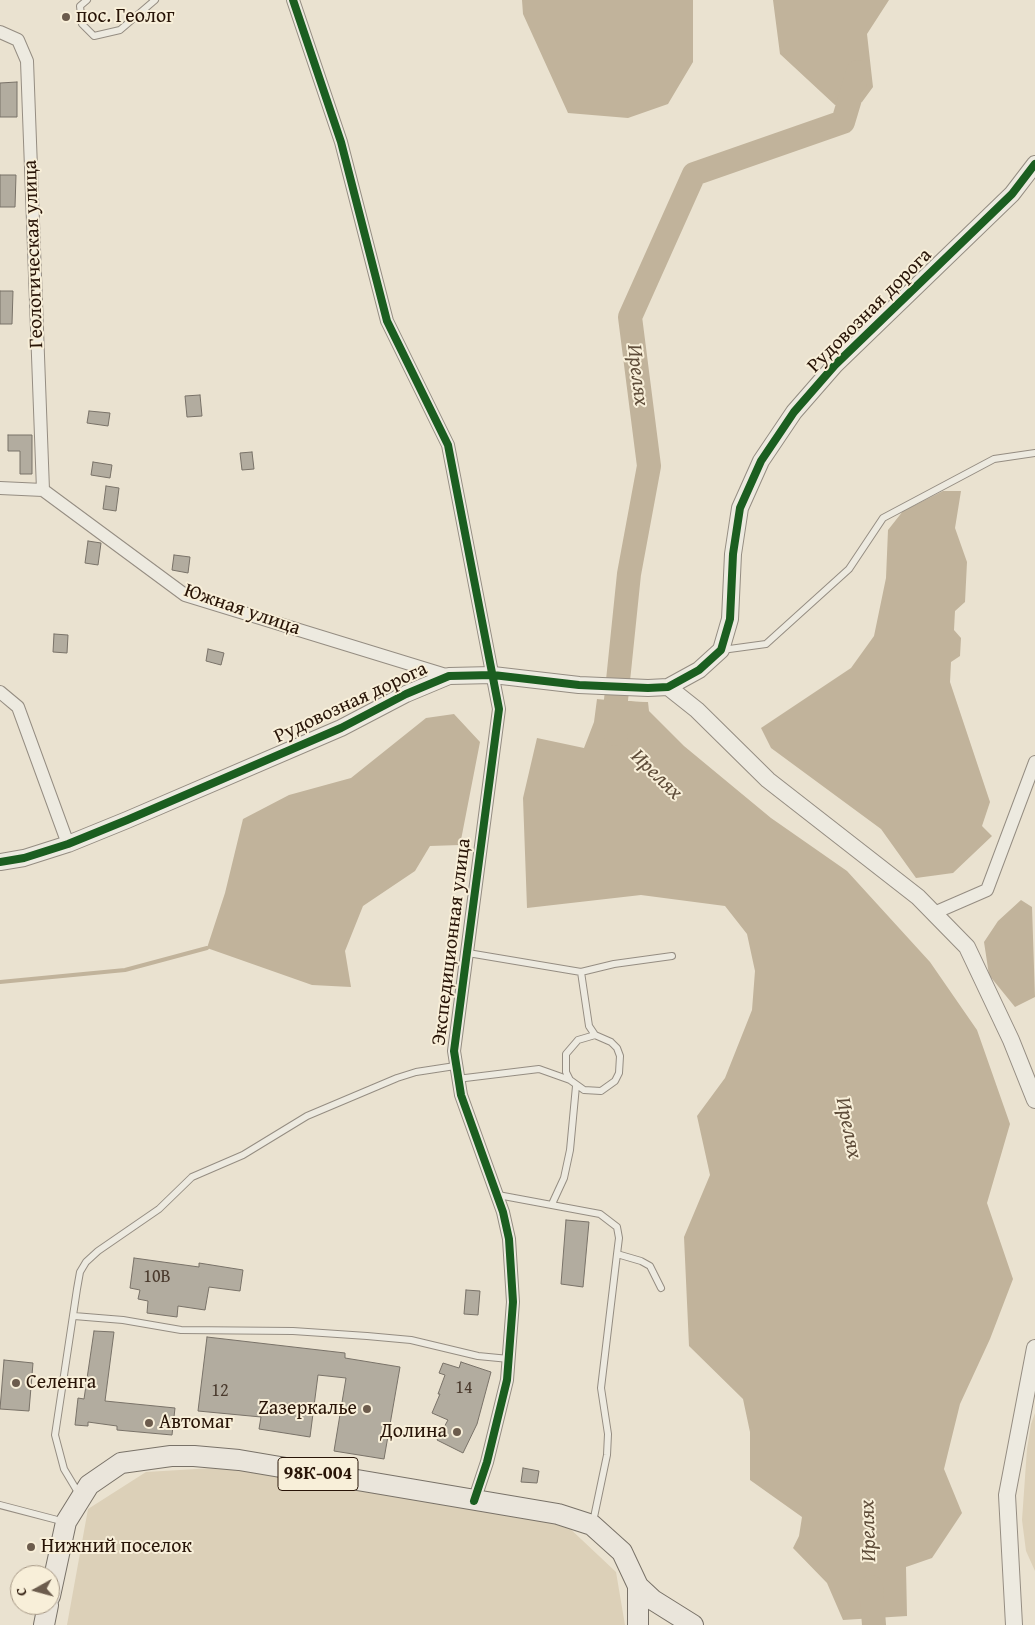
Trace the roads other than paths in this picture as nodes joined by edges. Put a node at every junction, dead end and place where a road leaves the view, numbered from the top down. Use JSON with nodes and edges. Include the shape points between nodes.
{"nodes":[{"id":1,"x":87,"y":0,"type":"edge"},
{"id":2,"x":155,"y":0,"type":"edge"},
{"id":3,"x":293,"y":0,"type":"edge"},
{"id":4,"x":0,"y":32,"type":"edge"},
{"id":5,"x":1035,"y":164,"type":"edge"},
{"id":6,"x":1035,"y":453,"type":"edge"},
{"id":7,"x":0,"y":488,"type":"edge"},
{"id":8,"x":42,"y":490,"type":"junction"},
{"id":9,"x":721,"y":650,"type":"junction"},
{"id":10,"x":492,"y":675,"type":"junction"},
{"id":11,"x":449,"y":676,"type":"junction"},
{"id":12,"x":668,"y":687,"type":"junction"},
{"id":13,"x":0,"y":692,"type":"edge"},
{"id":14,"x":1035,"y":762,"type":"edge"},
{"id":15,"x":68,"y":844,"type":"junction"},
{"id":16,"x":0,"y":862,"type":"edge"},
{"id":17,"x":934,"y":913,"type":"junction"},
{"id":18,"x":468,"y":953,"type":"junction"},
{"id":19,"x":672,"y":956,"type":"dead end"},
{"id":20,"x":581,"y":972,"type":"junction"},
{"id":21,"x":595,"y":1035,"type":"junction"},
{"id":22,"x":455,"y":1066,"type":"junction"},
{"id":23,"x":458,"y":1079,"type":"junction"},
{"id":24,"x":570,"y":1080,"type":"junction"},
{"id":25,"x":576,"y":1086,"type":"junction"},
{"id":26,"x":1035,"y":1100,"type":"edge"},
{"id":27,"x":498,"y":1195,"type":"junction"},
{"id":28,"x":552,"y":1204,"type":"junction"},
{"id":29,"x":617,"y":1254,"type":"junction"},
{"id":30,"x":661,"y":1288,"type":"dead end"},
{"id":31,"x":74,"y":1316,"type":"junction"},
{"id":32,"x":1035,"y":1348,"type":"edge"},
{"id":33,"x":510,"y":1359,"type":"junction"},
{"id":34,"x":81,"y":1497,"type":"junction"},
{"id":35,"x":474,"y":1501,"type":"junction"},
{"id":36,"x":0,"y":1505,"type":"edge"},
{"id":37,"x":66,"y":1522,"type":"junction"},
{"id":38,"x":592,"y":1525,"type":"junction"},
{"id":39,"x":57,"y":1565,"type":"edge"},
{"id":40,"x":638,"y":1586,"type":"junction"},
{"id":41,"x":638,"y":1625,"type":"edge"},
{"id":42,"x":693,"y":1625,"type":"edge"},
{"id":43,"x":1014,"y":1625,"type":"edge"}],
"edges":[{"from":1,"to":2,"type":"lane","via":[[80,6],[82,24],[94,36],[120,30]]},
{"from":3,"to":10,"type":"street","name":"Экспедиционная улица","via":[[341,142],[387,321],[448,445]]},
{"from":4,"to":8,"type":"street","name":"Геологическая улица","via":[[18,40],[27,60]]},
{"from":5,"to":9,"type":"street","name":"Рудовозная дорога","via":[[1012,194],[836,365],[794,412],[761,461],[740,508],[733,554],[730,619]]},
{"from":6,"to":9,"type":"lane","via":[[994,459],[883,518],[849,569],[766,644]]},
{"from":7,"to":8,"type":"street"},
{"from":8,"to":11,"type":"street","name":"Южная улица","via":[[185,596]]},
{"from":9,"to":12,"type":"street","name":"Рудовозная дорога","via":[[699,670]]},
{"from":10,"to":11,"type":"street","name":"Рудовозная дорога"},
{"from":10,"to":12,"type":"street","name":"Рудовозная дорога","via":[[597,686]]},
{"from":10,"to":18,"type":"street","name":"Экспедиционная улица","via":[[499,709]]},
{"from":11,"to":15,"type":"street","name":"Рудовозная дорога","via":[[340,728]]},
{"from":12,"to":17,"type":"street","via":[[697,710],[768,780],[918,896]]},
{"from":13,"to":15,"type":"street","via":[[18,707]]},
{"from":14,"to":17,"type":"street","via":[[987,890]]},
{"from":15,"to":16,"type":"street","name":"Рудовозная дорога"},
{"from":17,"to":26,"type":"street","via":[[967,947]]},
{"from":18,"to":20,"type":"lane"},
{"from":18,"to":22,"type":"street","name":"Экспедиционная улица","via":[[455,1033]]},
{"from":19,"to":20,"type":"lane"},
{"from":20,"to":21,"type":"lane","via":[[589,1026]]},
{"from":21,"to":24,"type":"lane","via":[[578,1040],[566,1054],[566,1072]]},
{"from":21,"to":25,"type":"lane","via":[[616,1048],[620,1056],[619,1073],[615,1081],[601,1090],[584,1090]]},
{"from":22,"to":23,"type":"street","name":"Экспедиционная улица"},
{"from":22,"to":31,"type":"lane","via":[[416,1072],[336,1103],[307,1116],[243,1155],[192,1177],[160,1209],[86,1262],[80,1272]]},
{"from":23,"to":24,"type":"lane","via":[[539,1069]]},
{"from":23,"to":27,"type":"street","name":"Экспедиционная улица"},
{"from":24,"to":25,"type":"lane"},
{"from":25,"to":28,"type":"lane","via":[[570,1150],[564,1178]]},
{"from":27,"to":28,"type":"lane"},
{"from":27,"to":33,"type":"street","name":"Экспедиционная улица","via":[[509,1238],[513,1302]]},
{"from":28,"to":29,"type":"lane","via":[[600,1214],[610,1220],[617,1227]]},
{"from":29,"to":30,"type":"lane","via":[[650,1266]]},
{"from":29,"to":38,"type":"lane","via":[[601,1388],[608,1434],[607,1455]]},
{"from":31,"to":33,"type":"lane","via":[[181,1330],[293,1331],[410,1340],[478,1356]]},
{"from":31,"to":34,"type":"lane","via":[[55,1435],[64,1469]]},
{"from":32,"to":43,"type":"street","via":[[1007,1495]]},
{"from":33,"to":35,"type":"street","name":"Экспедиционная улица","via":[[500,1410]]},
{"from":34,"to":35,"type":"main road","number":"98К-004","via":[[89,1485],[121,1463],[194,1456],[239,1460]]},
{"from":34,"to":37,"type":"main road","number":"98К-004"},
{"from":35,"to":38,"type":"main road","number":"98К-004","via":[[558,1514]]},
{"from":36,"to":37,"type":"lane"},
{"from":37,"to":39,"type":"main road","number":"98К-004"},
{"from":38,"to":40,"type":"main road","number":"98К-004","via":[[622,1552]]},
{"from":40,"to":41,"type":"main road","number":"98К-004"},
{"from":40,"to":42,"type":"main road","number":"98К-004","via":[[653,1600]]}]}
